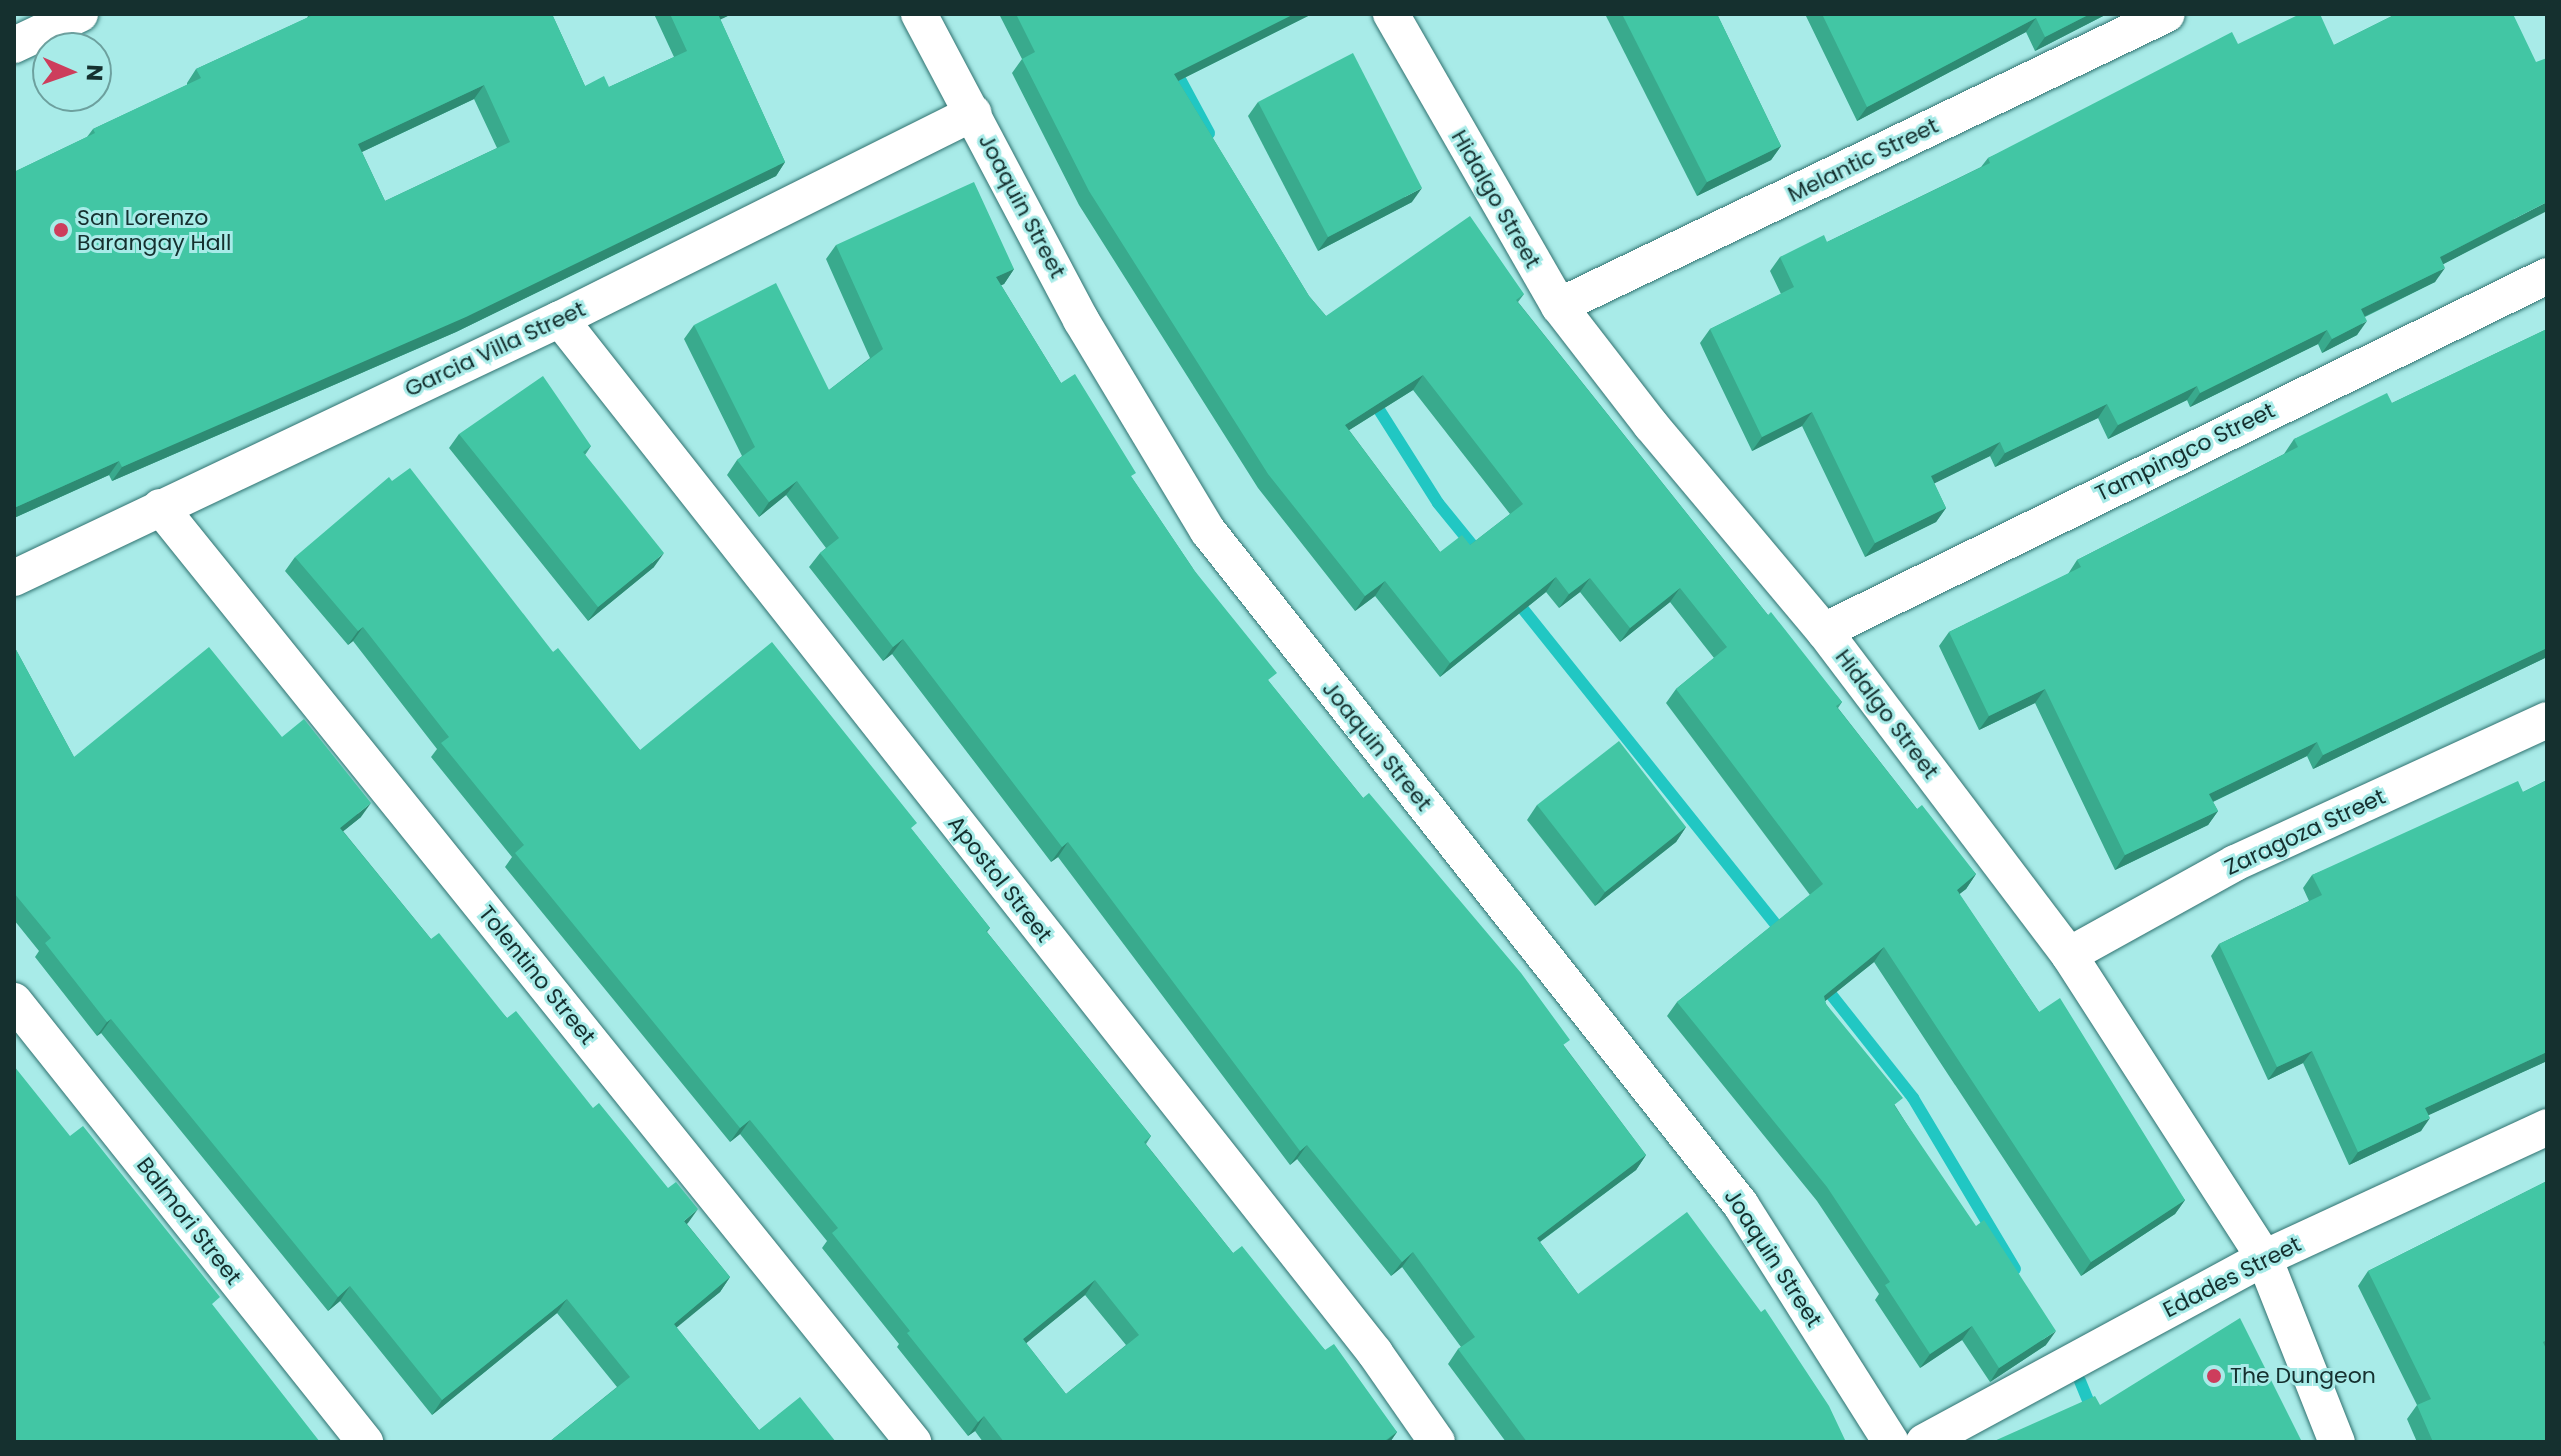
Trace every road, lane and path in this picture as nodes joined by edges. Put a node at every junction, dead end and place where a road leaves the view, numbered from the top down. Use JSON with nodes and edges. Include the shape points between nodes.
{"nodes":[{"id":1,"x":80,"y":14,"type":"edge"},
{"id":2,"x":919,"y":14,"type":"edge"},
{"id":3,"x":1391,"y":14,"type":"edge"},
{"id":4,"x":2167,"y":14,"type":"edge"},
{"id":5,"x":14,"y":45,"type":"edge"},
{"id":6,"x":973,"y":113,"type":"junction"},
{"id":7,"x":2547,"y":276,"type":"edge"},
{"id":8,"x":1559,"y":306,"type":"junction"},
{"id":9,"x":560,"y":319,"type":"junction"},
{"id":10,"x":160,"y":507,"type":"junction"},
{"id":11,"x":14,"y":578,"type":"edge"},
{"id":12,"x":1824,"y":631,"type":"junction"},
{"id":13,"x":2547,"y":720,"type":"edge"},
{"id":14,"x":2069,"y":955,"type":"junction"},
{"id":15,"x":14,"y":1001,"type":"edge"},
{"id":16,"x":2547,"y":1127,"type":"edge"},
{"id":17,"x":2264,"y":1258,"type":"junction"},
{"id":18,"x":365,"y":1442,"type":"edge"},
{"id":19,"x":913,"y":1442,"type":"edge"},
{"id":20,"x":1437,"y":1442,"type":"edge"},
{"id":21,"x":1891,"y":1442,"type":"edge"},
{"id":22,"x":1924,"y":1442,"type":"edge"},
{"id":23,"x":2337,"y":1442,"type":"edge"}],
"edges":[{"from":1,"to":5,"type":"street"},
{"from":2,"to":6,"type":"street","name":"Joaquin Street"},
{"from":3,"to":8,"type":"street","name":"Hidalgo Street"},
{"from":4,"to":8,"type":"street","name":"Melantic Street"},
{"from":6,"to":9,"type":"street","name":"Garcia Villa Street"},
{"from":6,"to":21,"type":"street","name":"Joaquin Street","via":[[1081,320],[1208,531],[1741,1205]]},
{"from":7,"to":12,"type":"street","name":"Tampingco Street"},
{"from":8,"to":12,"type":"street","name":"Hidalgo Street"},
{"from":9,"to":10,"type":"street","name":"Garcia Villa Street"},
{"from":9,"to":20,"type":"street","name":"Apostol Street","via":[[1375,1353]]},
{"from":10,"to":11,"type":"street","name":"Garcia Villa Street"},
{"from":10,"to":19,"type":"street","name":"Tolentino Street"},
{"from":12,"to":14,"type":"street","name":"Hidalgo Street"},
{"from":13,"to":14,"type":"street","name":"Zaragoza Street","via":[[2235,863]]},
{"from":14,"to":17,"type":"street","name":"Hidalgo Street"},
{"from":15,"to":18,"type":"street","name":"Balmori Street"},
{"from":16,"to":17,"type":"street","name":"Edades Street"},
{"from":17,"to":22,"type":"street","name":"Edades Street"},
{"from":17,"to":23,"type":"street","name":"Hidalgo Street"}]}
